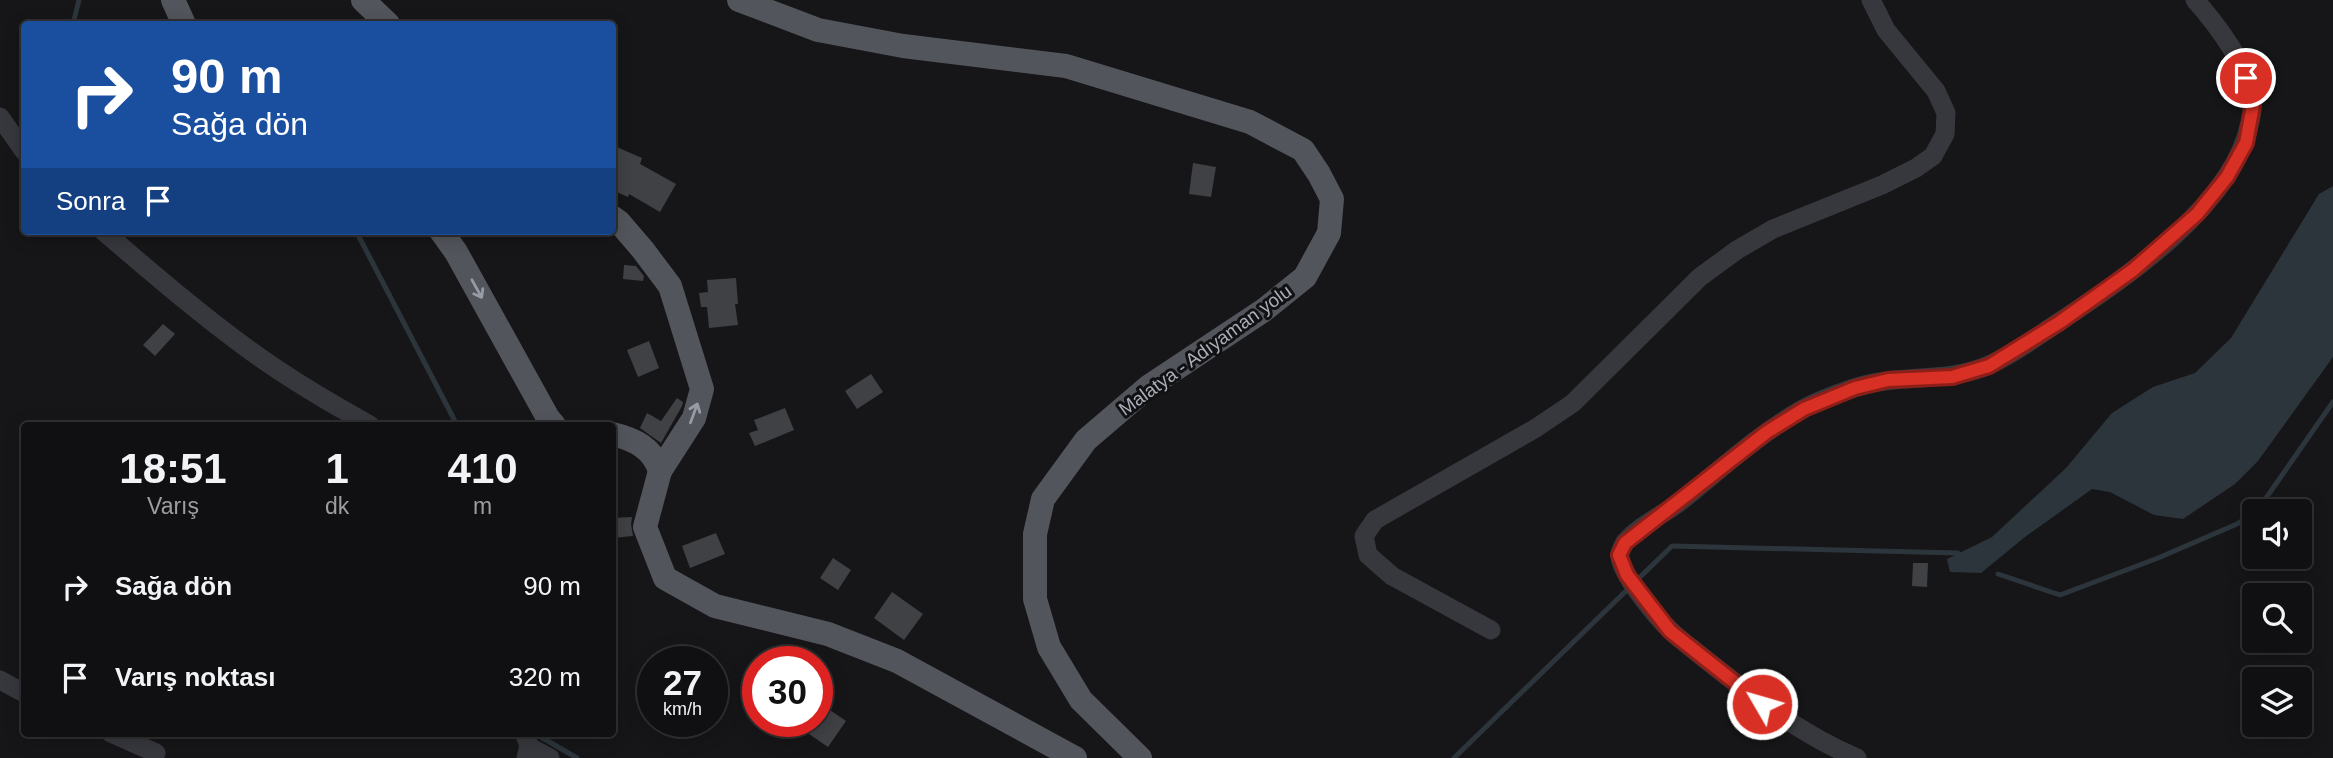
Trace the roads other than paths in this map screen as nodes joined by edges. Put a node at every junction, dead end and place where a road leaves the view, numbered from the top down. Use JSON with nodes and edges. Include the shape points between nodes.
{"nodes":[{"id":1,"x":173,"y":0,"type":"edge"},
{"id":2,"x":363,"y":0,"type":"edge"},
{"id":3,"x":739,"y":0,"type":"edge"},
{"id":4,"x":1871,"y":0,"type":"edge"},
{"id":5,"x":2195,"y":0,"type":"edge"},
{"id":6,"x":183,"y":21,"type":"edge"},
{"id":7,"x":385,"y":21,"type":"edge"},
{"id":8,"x":0,"y":117,"type":"edge"},
{"id":9,"x":21,"y":147,"type":"edge"},
{"id":10,"x":616,"y":220,"type":"edge"},
{"id":11,"x":108,"y":235,"type":"edge"},
{"id":12,"x":444,"y":235,"type":"edge"},
{"id":13,"x":364,"y":422,"type":"edge"},
{"id":14,"x":551,"y":422,"type":"edge"},
{"id":15,"x":616,"y":435,"type":"edge"},
{"id":16,"x":660,"y":471,"type":"junction"},
{"id":17,"x":1492,"y":630,"type":"dead end"},
{"id":18,"x":0,"y":680,"type":"edge"},
{"id":19,"x":21,"y":691,"type":"edge"},
{"id":20,"x":120,"y":737,"type":"edge"},
{"id":21,"x":526,"y":746,"type":"edge"},
{"id":22,"x":156,"y":753,"type":"dead end"},
{"id":23,"x":550,"y":758,"type":"edge"},
{"id":24,"x":1075,"y":758,"type":"edge"},
{"id":25,"x":1140,"y":758,"type":"edge"},
{"id":26,"x":1857,"y":758,"type":"edge"}],
"edges":[{"from":1,"to":6,"type":"main road"},
{"from":2,"to":7,"type":"main road"},
{"from":3,"to":25,"type":"main road","name":"Malatya - Adıyaman yolu","via":[[818,30],[904,46],[1066,65],[1250,122],[1303,150],[1319,174],[1332,199],[1329,233],[1305,277],[1264,310],[1148,387],[1086,440],[1043,499],[1035,534],[1035,599],[1049,647],[1081,700]]},
{"from":4,"to":17,"type":"street","via":[[1886,30],[1936,91],[1946,113],[1945,134],[1933,156],[1882,185],[1773,229],[1737,250],[1700,277],[1573,403],[1374,520],[1364,536],[1368,555],[1392,576]]},
{"from":5,"to":26,"type":"street","via":[[2218,26],[2246,78],[2253,105],[2246,143],[2227,177],[2197,214],[2133,270],[1989,366],[1952,377],[1866,385],[1804,409],[1767,432],[1625,543],[1619,555],[1627,575],[1670,631],[1762,704],[1825,744]]},
{"from":8,"to":9,"type":"street"},
{"from":16,"to":10,"type":"main road","one_way":true,"via":[[694,418],[702,389],[670,286]]},
{"from":11,"to":13,"type":"street","via":[[249,350]]},
{"from":12,"to":14,"type":"main road","one_way":true},
{"from":15,"to":16,"type":"main road","via":[[634,439],[656,460]]},
{"from":16,"to":24,"type":"main road","via":[[645,527],[665,578],[715,606],[828,634],[897,661]]},
{"from":18,"to":19,"type":"street"},
{"from":20,"to":22,"type":"street"},
{"from":21,"to":23,"type":"street"}]}
